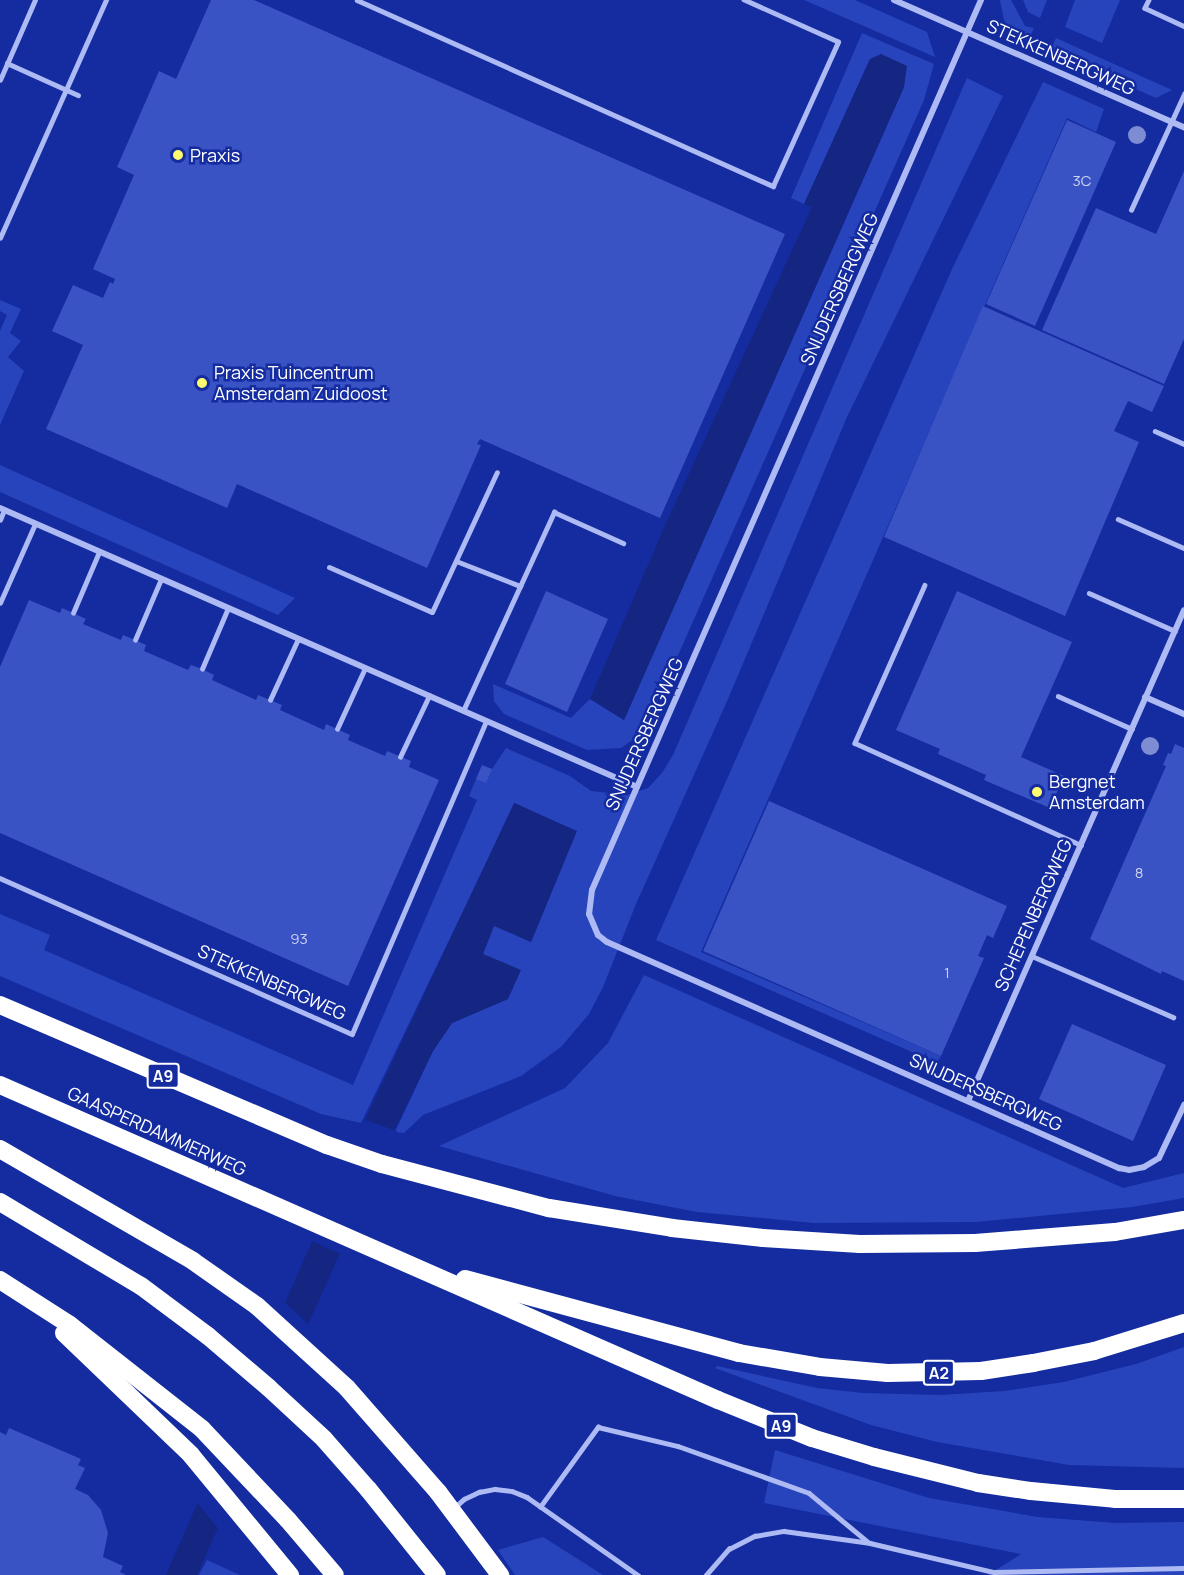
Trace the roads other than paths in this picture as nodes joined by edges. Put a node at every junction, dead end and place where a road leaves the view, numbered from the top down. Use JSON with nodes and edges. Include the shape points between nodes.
{"nodes":[{"id":1,"x":35,"y":0,"type":"edge"},
{"id":2,"x":106,"y":0,"type":"edge"},
{"id":3,"x":357,"y":0,"type":"edge"},
{"id":4,"x":744,"y":0,"type":"edge"},
{"id":5,"x":894,"y":0,"type":"edge"},
{"id":6,"x":981,"y":0,"type":"edge"},
{"id":7,"x":1149,"y":0,"type":"edge"},
{"id":8,"x":1184,"y":26,"type":"edge"},
{"id":9,"x":967,"y":32,"type":"junction"},
{"id":10,"x":7,"y":63,"type":"junction"},
{"id":11,"x":0,"y":80,"type":"edge"},
{"id":12,"x":66,"y":89,"type":"junction"},
{"id":13,"x":78,"y":94,"type":"dead end"},
{"id":14,"x":1184,"y":94,"type":"edge"},
{"id":15,"x":1171,"y":122,"type":"junction"},
{"id":16,"x":1184,"y":127,"type":"edge"},
{"id":17,"x":1131,"y":210,"type":"dead end"},
{"id":18,"x":0,"y":238,"type":"edge"},
{"id":19,"x":1155,"y":431,"type":"dead end"},
{"id":20,"x":1184,"y":444,"type":"edge"},
{"id":21,"x":497,"y":472,"type":"dead end"},
{"id":22,"x":2,"y":509,"type":"edge"},
{"id":23,"x":1118,"y":519,"type":"dead end"},
{"id":24,"x":0,"y":520,"type":"edge"},
{"id":25,"x":34,"y":524,"type":"junction"},
{"id":26,"x":622,"y":543,"type":"dead end"},
{"id":27,"x":1184,"y":548,"type":"edge"},
{"id":28,"x":99,"y":552,"type":"junction"},
{"id":29,"x":456,"y":561,"type":"junction"},
{"id":30,"x":329,"y":567,"type":"dead end"},
{"id":31,"x":161,"y":579,"type":"junction"},
{"id":32,"x":925,"y":585,"type":"dead end"},
{"id":33,"x":520,"y":586,"type":"junction"},
{"id":34,"x":1089,"y":593,"type":"dead end"},
{"id":35,"x":0,"y":603,"type":"edge"},
{"id":36,"x":228,"y":608,"type":"junction"},
{"id":37,"x":1184,"y":610,"type":"edge"},
{"id":38,"x":73,"y":613,"type":"dead end"},
{"id":39,"x":1175,"y":632,"type":"junction"},
{"id":40,"x":298,"y":639,"type":"junction"},
{"id":41,"x":135,"y":640,"type":"dead end"},
{"id":42,"x":364,"y":668,"type":"junction"},
{"id":43,"x":202,"y":669,"type":"dead end"},
{"id":44,"x":429,"y":696,"type":"junction"},
{"id":45,"x":1058,"y":696,"type":"dead end"},
{"id":46,"x":1145,"y":697,"type":"junction"},
{"id":47,"x":270,"y":700,"type":"dead end"},
{"id":48,"x":464,"y":711,"type":"junction"},
{"id":49,"x":1184,"y":714,"type":"edge"},
{"id":50,"x":486,"y":721,"type":"junction"},
{"id":51,"x":337,"y":729,"type":"dead end"},
{"id":52,"x":1132,"y":729,"type":"junction"},
{"id":53,"x":400,"y":757,"type":"dead end"},
{"id":54,"x":637,"y":787,"type":"junction"},
{"id":55,"x":1081,"y":845,"type":"junction"},
{"id":56,"x":0,"y":878,"type":"edge"},
{"id":57,"x":1032,"y":956,"type":"junction"},
{"id":58,"x":0,"y":1005,"type":"edge"},
{"id":59,"x":1173,"y":1017,"type":"dead end"},
{"id":60,"x":0,"y":1085,"type":"edge"},
{"id":61,"x":968,"y":1101,"type":"junction"},
{"id":62,"x":1184,"y":1105,"type":"edge"},
{"id":63,"x":0,"y":1149,"type":"edge"},
{"id":64,"x":0,"y":1202,"type":"edge"},
{"id":65,"x":1184,"y":1220,"type":"edge"},
{"id":66,"x":402,"y":1262,"type":"junction"},
{"id":67,"x":0,"y":1280,"type":"edge"},
{"id":68,"x":24,"y":1295,"type":"junction"},
{"id":69,"x":1184,"y":1323,"type":"edge"},
{"id":70,"x":1184,"y":1499,"type":"edge"},
{"id":71,"x":540,"y":1507,"type":"junction"},
{"id":72,"x":452,"y":1510,"type":"junction"},
{"id":73,"x":870,"y":1543,"type":"junction"},
{"id":74,"x":1184,"y":1568,"type":"edge"},
{"id":75,"x":290,"y":1575,"type":"edge"},
{"id":76,"x":335,"y":1575,"type":"edge"},
{"id":77,"x":437,"y":1575,"type":"edge"},
{"id":78,"x":500,"y":1575,"type":"edge"},
{"id":79,"x":638,"y":1575,"type":"edge"},
{"id":80,"x":706,"y":1575,"type":"edge"}],
"edges":[{"from":1,"to":10,"type":"lane"},
{"from":2,"to":12,"type":"lane"},
{"from":3,"to":4,"type":"lane","via":[[773,186],[838,42]]},
{"from":5,"to":9,"type":"street","name":"STEKKENBERGWEG"},
{"from":6,"to":9,"type":"street","name":"SNIJDERSBERGWEG"},
{"from":7,"to":8,"type":"lane","via":[[1145,8]]},
{"from":9,"to":15,"type":"street","name":"STEKKENBERGWEG"},
{"from":9,"to":54,"type":"street","name":"SNIJDERSBERGWEG"},
{"from":10,"to":11,"type":"lane"},
{"from":10,"to":12,"type":"lane"},
{"from":12,"to":13,"type":"lane"},
{"from":12,"to":18,"type":"lane"},
{"from":14,"to":15,"type":"lane"},
{"from":15,"to":16,"type":"street","name":"STEKKENBERGWEG"},
{"from":15,"to":17,"type":"lane"},
{"from":19,"to":20,"type":"lane"},
{"from":21,"to":29,"type":"street"},
{"from":22,"to":24,"type":"lane"},
{"from":22,"to":25,"type":"street"},
{"from":23,"to":27,"type":"lane"},
{"from":25,"to":28,"type":"street"},
{"from":25,"to":35,"type":"lane"},
{"from":26,"to":33,"type":"lane","via":[[554,512]]},
{"from":28,"to":31,"type":"street"},
{"from":28,"to":38,"type":"lane"},
{"from":29,"to":30,"type":"street","via":[[432,612]]},
{"from":29,"to":33,"type":"street"},
{"from":31,"to":36,"type":"street"},
{"from":31,"to":41,"type":"lane"},
{"from":32,"to":55,"type":"lane","via":[[855,743]]},
{"from":33,"to":48,"type":"lane"},
{"from":34,"to":39,"type":"lane"},
{"from":36,"to":40,"type":"street"},
{"from":36,"to":43,"type":"lane"},
{"from":37,"to":39,"type":"street","name":"SCHEPENBERGWEG"},
{"from":39,"to":46,"type":"street","name":"SCHEPENBERGWEG"},
{"from":40,"to":42,"type":"street"},
{"from":40,"to":47,"type":"lane"},
{"from":42,"to":44,"type":"street"},
{"from":42,"to":51,"type":"lane"},
{"from":44,"to":48,"type":"street"},
{"from":44,"to":53,"type":"lane"},
{"from":45,"to":52,"type":"lane"},
{"from":46,"to":49,"type":"street"},
{"from":46,"to":52,"type":"street","name":"SCHEPENBERGWEG"},
{"from":48,"to":50,"type":"street"},
{"from":50,"to":54,"type":"street"},
{"from":50,"to":56,"type":"lane","name":"STEKKENBERGWEG","via":[[352,1034]]},
{"from":52,"to":55,"type":"street","name":"SCHEPENBERGWEG"},
{"from":54,"to":61,"type":"street","name":"SNIJDERSBERGWEG","via":[[589,902],[592,926],[598,935],[628,952]]},
{"from":55,"to":57,"type":"street","name":"SCHEPENBERGWEG"},
{"from":57,"to":59,"type":"lane"},
{"from":57,"to":61,"type":"street","name":"SCHEPENBERGWEG"},
{"from":58,"to":65,"type":"highway","number":"A9","via":[[327,1145],[549,1208],[672,1228],[860,1244],[975,1243],[1115,1232]]},
{"from":60,"to":66,"type":"highway","name":"GAASPERDAMMERWEG","number":"A9"},
{"from":61,"to":62,"type":"street","name":"SNIJDERSBERGWEG","via":[[1129,1170],[1159,1158]]},
{"from":63,"to":72,"type":"highway","via":[[193,1261],[257,1306],[347,1388]]},
{"from":64,"to":77,"type":"highway","via":[[141,1286],[233,1359],[324,1439]]},
{"from":66,"to":69,"type":"highway","number":"A2","via":[[740,1353],[888,1374],[981,1371],[1033,1363],[1094,1350]]},
{"from":66,"to":70,"type":"highway","number":"A9","via":[[766,1420],[874,1457],[946,1476],[1031,1491],[1115,1499]]},
{"from":67,"to":68,"type":"highway"},
{"from":68,"to":75,"type":"highway","via":[[191,1455]]},
{"from":68,"to":76,"type":"highway","via":[[79,1332],[202,1430]]},
{"from":71,"to":72,"type":"lane","via":[[512,1491],[495,1489],[472,1495]]},
{"from":71,"to":73,"type":"lane","via":[[598,1427],[678,1446],[809,1493]]},
{"from":71,"to":79,"type":"lane"},
{"from":72,"to":78,"type":"highway"},
{"from":73,"to":74,"type":"lane","via":[[994,1572]]},
{"from":73,"to":80,"type":"lane","via":[[784,1531],[755,1536],[729,1549]]}]}
